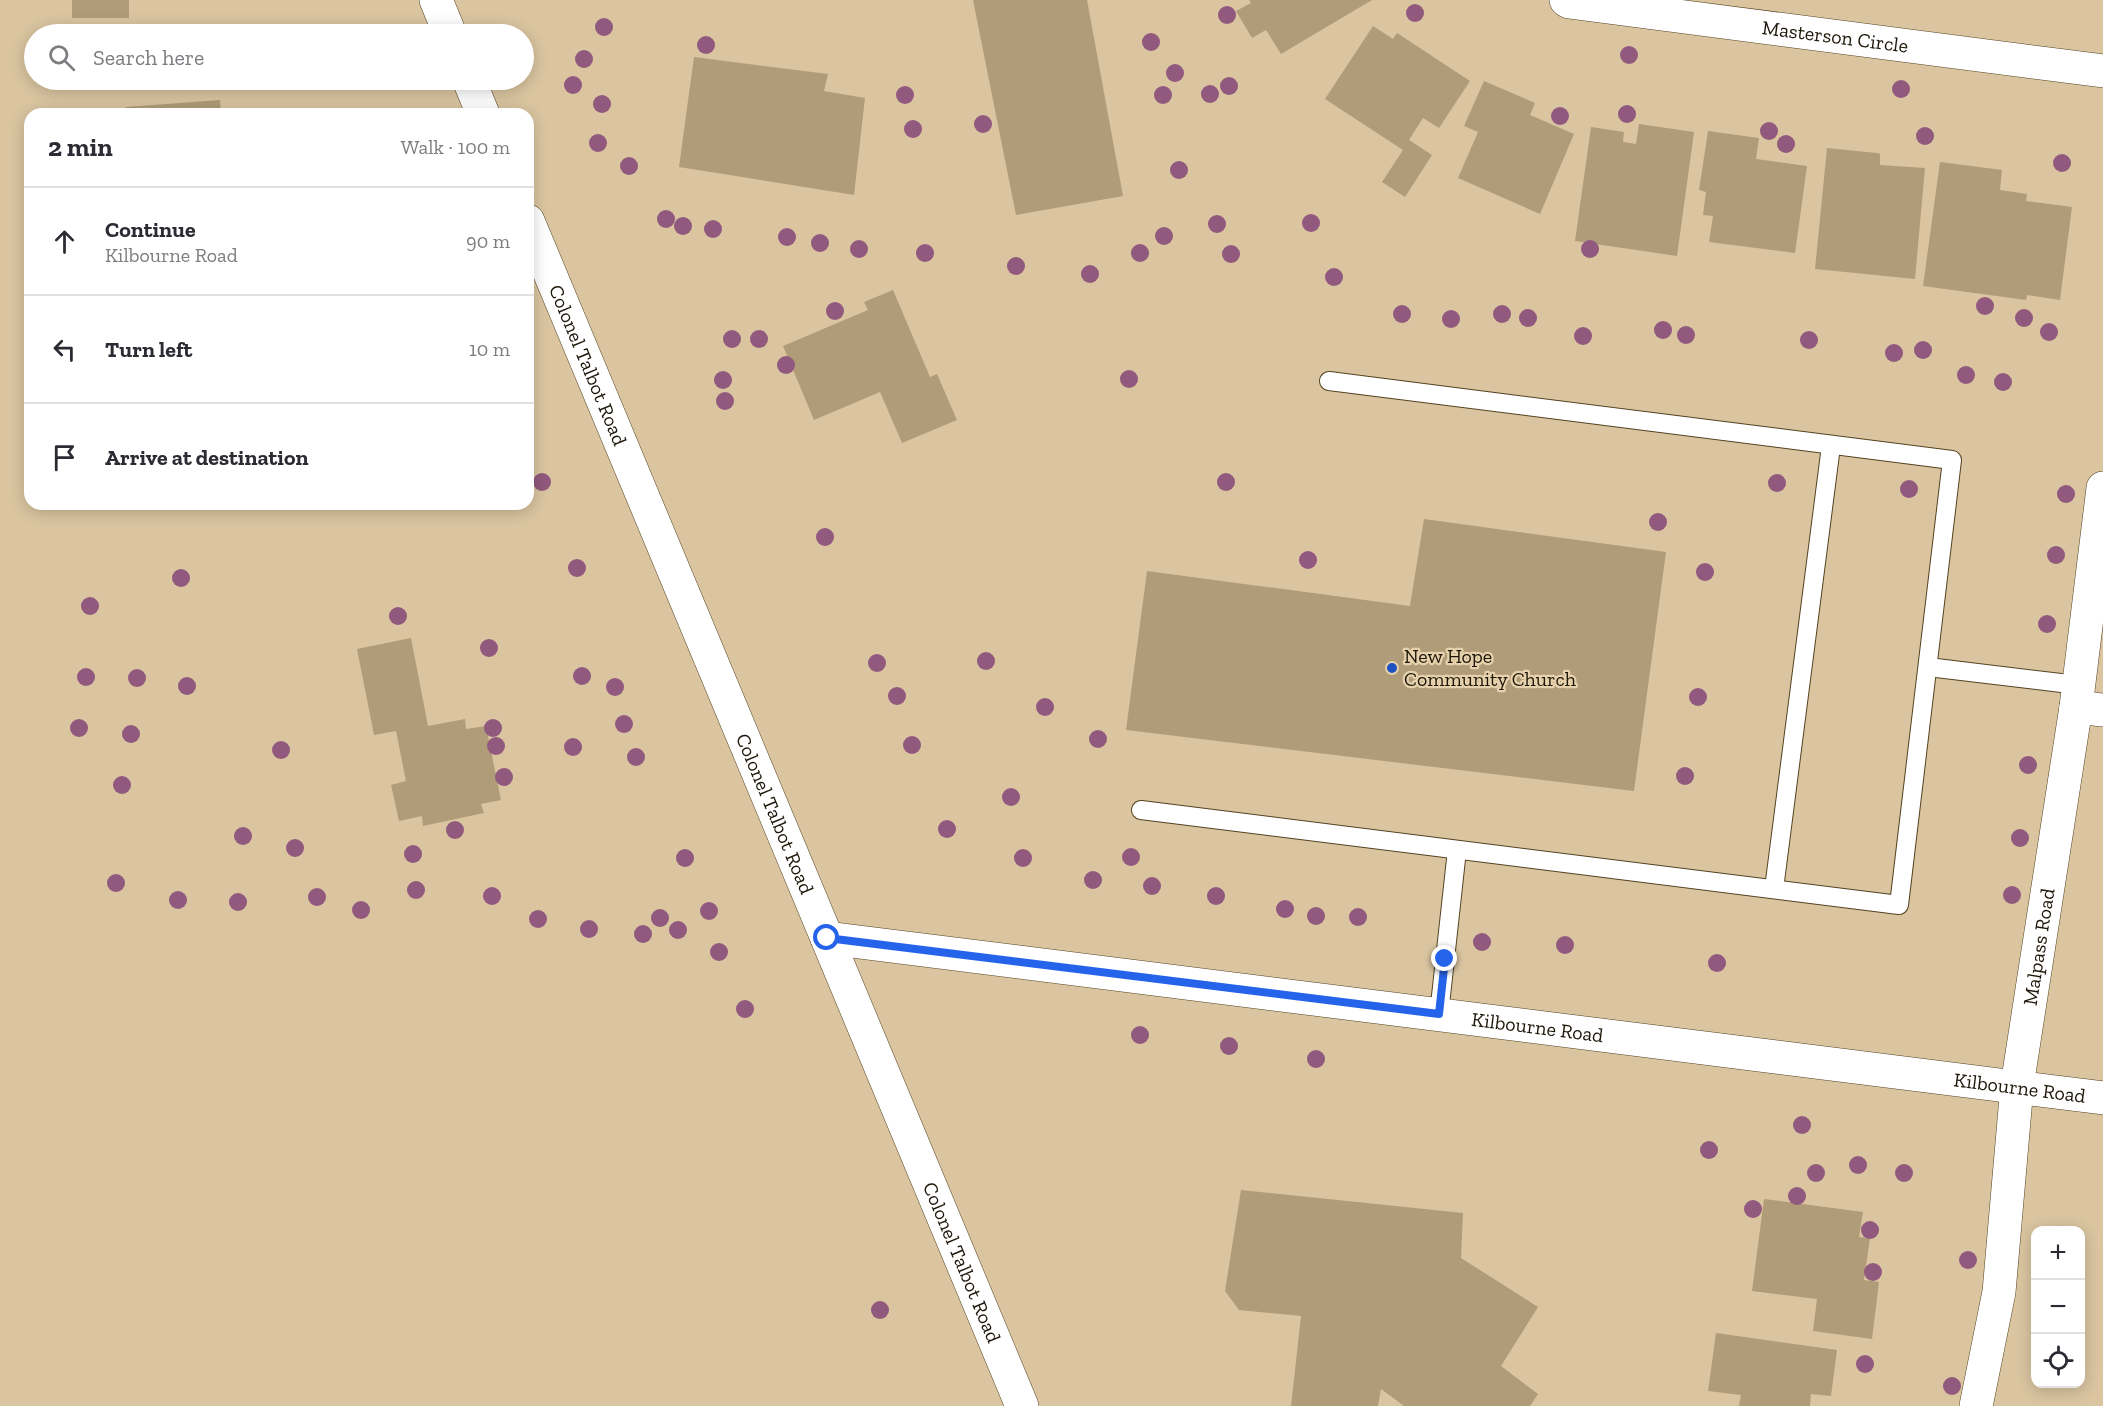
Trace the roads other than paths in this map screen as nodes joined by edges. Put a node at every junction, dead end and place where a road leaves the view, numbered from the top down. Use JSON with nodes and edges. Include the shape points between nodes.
{"nodes":[{"id":1,"x":436,"y":0,"type":"edge"},
{"id":2,"x":1566,"y":0,"type":"edge"},
{"id":3,"x":446,"y":24,"type":"edge"},
{"id":4,"x":2103,"y":71,"type":"edge"},
{"id":5,"x":473,"y":90,"type":"edge"},
{"id":6,"x":481,"y":108,"type":"edge"},
{"id":7,"x":534,"y":235,"type":"edge"},
{"id":8,"x":1329,"y":381,"type":"dead end"},
{"id":9,"x":1831,"y":446,"type":"junction"},
{"id":10,"x":2103,"y":488,"type":"edge"},
{"id":11,"x":1928,"y":667,"type":"junction"},
{"id":12,"x":2086,"y":701,"type":"edge"},
{"id":13,"x":1141,"y":810,"type":"dead end"},
{"id":14,"x":1457,"y":850,"type":"junction"},
{"id":15,"x":1774,"y":889,"type":"junction"},
{"id":16,"x":827,"y":938,"type":"junction"},
{"id":17,"x":1439,"y":1014,"type":"junction"},
{"id":18,"x":2017,"y":1086,"type":"junction"},
{"id":19,"x":2103,"y":1098,"type":"edge"},
{"id":20,"x":1022,"y":1406,"type":"edge"},
{"id":21,"x":1976,"y":1406,"type":"edge"}],
"edges":[{"from":1,"to":3,"type":"street"},
{"from":2,"to":4,"type":"street","name":"Masterson Circle"},
{"from":5,"to":6,"type":"street"},
{"from":7,"to":16,"type":"street","name":"Colonel Talbot Road"},
{"from":8,"to":9,"type":"lane"},
{"from":9,"to":11,"type":"lane","via":[[1952,460]]},
{"from":9,"to":15,"type":"lane"},
{"from":10,"to":12,"type":"street","name":"Malpass Road"},
{"from":11,"to":12,"type":"lane"},
{"from":11,"to":15,"type":"lane","via":[[1899,905]]},
{"from":12,"to":18,"type":"street","name":"Malpass Road"},
{"from":13,"to":14,"type":"lane"},
{"from":14,"to":15,"type":"lane"},
{"from":14,"to":17,"type":"lane"},
{"from":16,"to":17,"type":"street","name":"Kilbourne Road"},
{"from":16,"to":20,"type":"street","name":"Colonel Talbot Road"},
{"from":17,"to":18,"type":"street","name":"Kilbourne Road"},
{"from":18,"to":19,"type":"street","name":"Kilbourne Road"},
{"from":18,"to":21,"type":"street","name":"Malpass Road","via":[[1999,1292]]}]}
